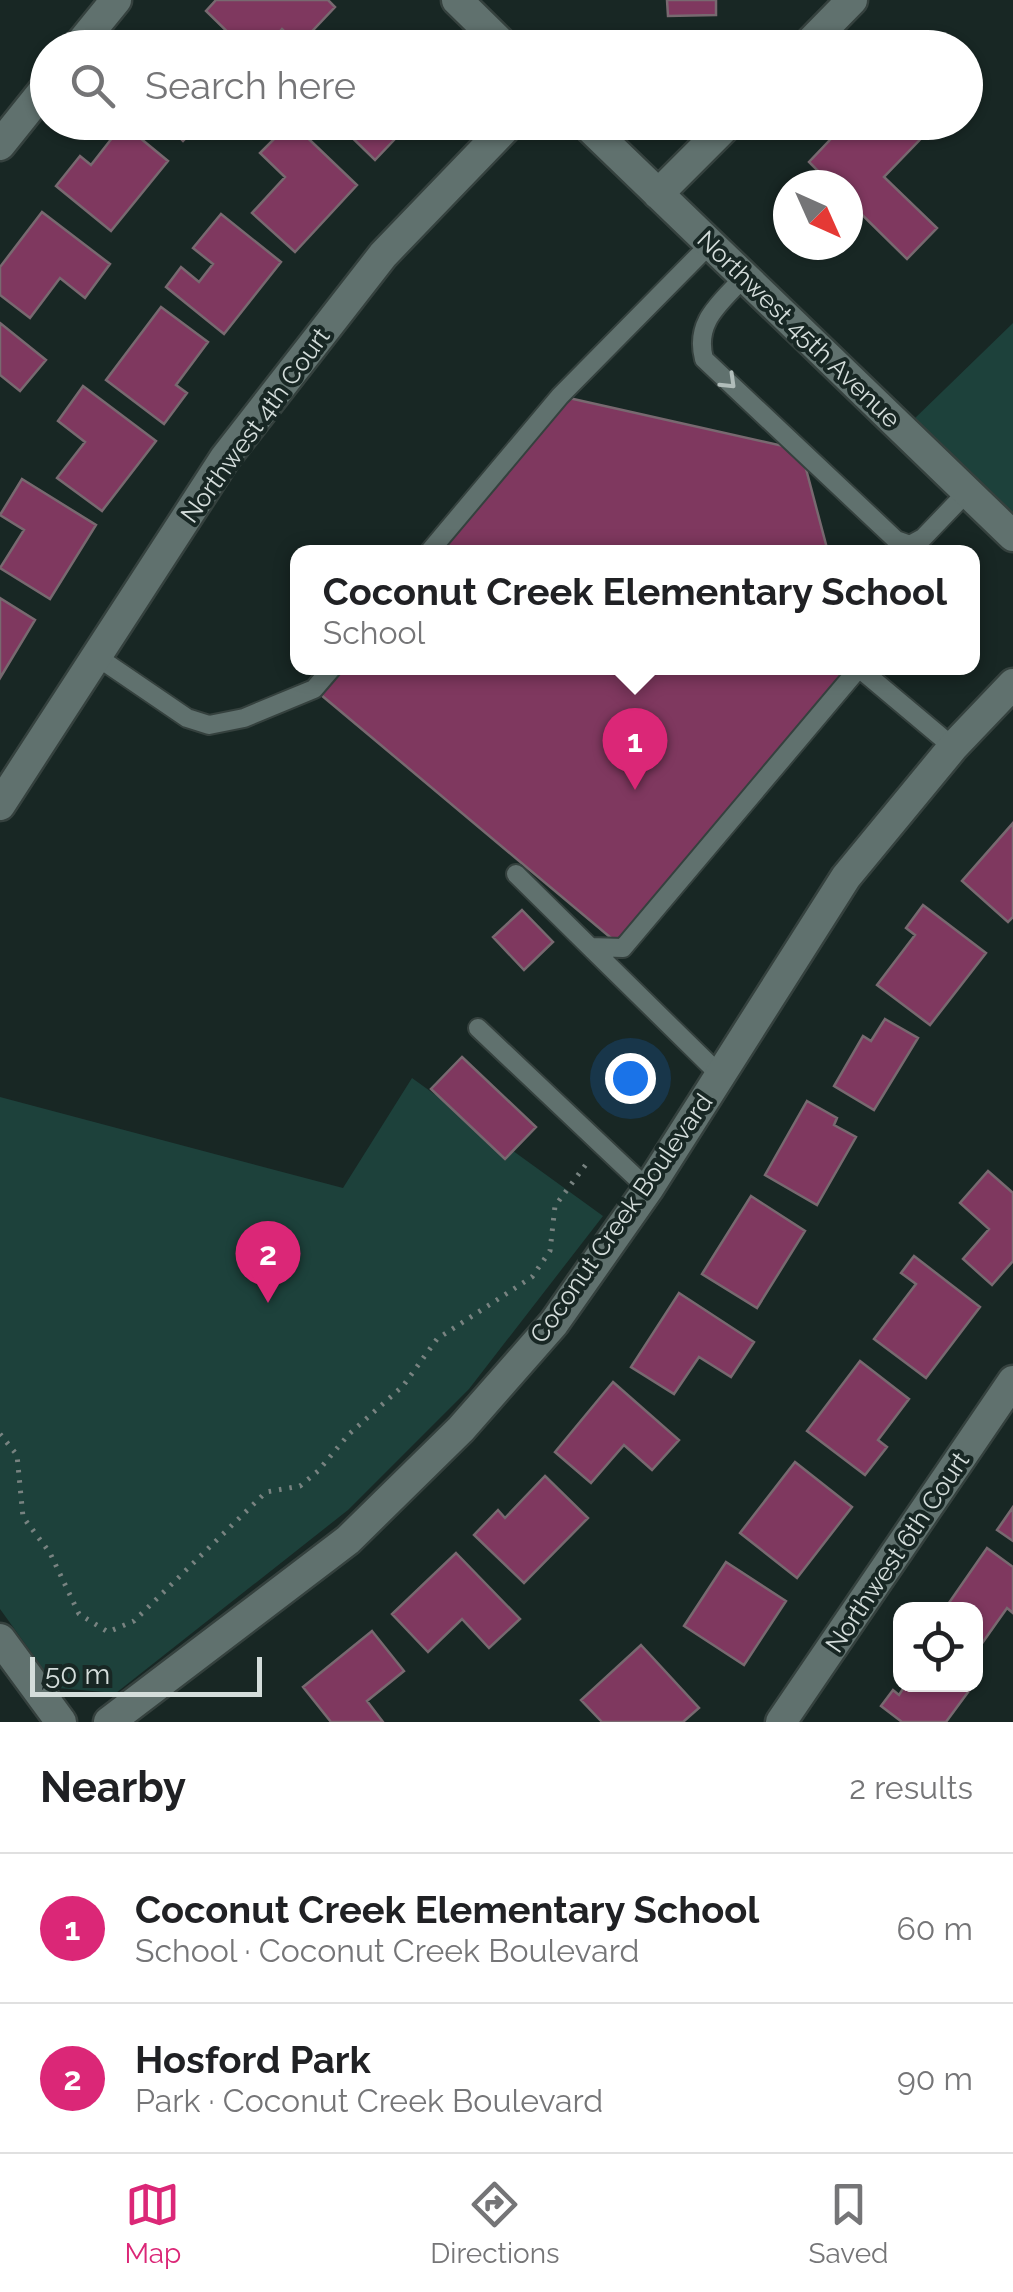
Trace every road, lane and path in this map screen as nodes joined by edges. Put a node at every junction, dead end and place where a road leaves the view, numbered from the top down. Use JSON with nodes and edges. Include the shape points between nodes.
{"nodes":[{"id":1,"x":116,"y":0,"type":"edge"},
{"id":2,"x":457,"y":0,"type":"edge"},
{"id":3,"x":852,"y":0,"type":"edge"},
{"id":4,"x":92,"y":30,"type":"edge"},
{"id":5,"x":488,"y":30,"type":"edge"},
{"id":6,"x":822,"y":30,"type":"edge"},
{"id":7,"x":30,"y":108,"type":"edge"},
{"id":8,"x":494,"y":140,"type":"edge"},
{"id":9,"x":602,"y":140,"type":"edge"},
{"id":10,"x":712,"y":140,"type":"edge"},
{"id":11,"x":0,"y":145,"type":"edge"},
{"id":12,"x":658,"y":194,"type":"junction"},
{"id":13,"x":710,"y":244,"type":"junction"},
{"id":14,"x":744,"y":277,"type":"junction"},
{"id":15,"x":967,"y":492,"type":"junction"},
{"id":16,"x":1013,"y":536,"type":"edge"},
{"id":17,"x":435,"y":545,"type":"edge"},
{"id":18,"x":96,"y":656,"type":"junction"},
{"id":19,"x":326,"y":675,"type":"edge"},
{"id":20,"x":853,"y":675,"type":"edge"},
{"id":21,"x":867,"y":675,"type":"edge"},
{"id":22,"x":1013,"y":684,"type":"edge"},
{"id":23,"x":954,"y":747,"type":"junction"},
{"id":24,"x":0,"y":805,"type":"edge"},
{"id":25,"x":516,"y":874,"type":"dead end"},
{"id":26,"x":590,"y":947,"type":"junction"},
{"id":27,"x":478,"y":1028,"type":"dead end"},
{"id":28,"x":720,"y":1075,"type":"junction"},
{"id":29,"x":600,"y":1144,"type":"junction"},
{"id":30,"x":648,"y":1189,"type":"junction"},
{"id":31,"x":1013,"y":1382,"type":"edge"},
{"id":32,"x":0,"y":1434,"type":"edge"},
{"id":33,"x":0,"y":1639,"type":"edge"},
{"id":34,"x":60,"y":1722,"type":"edge"},
{"id":35,"x":109,"y":1722,"type":"edge"},
{"id":36,"x":781,"y":1722,"type":"edge"}],
"edges":[{"from":1,"to":4,"type":"street"},
{"from":2,"to":5,"type":"street"},
{"from":3,"to":6,"type":"street"},
{"from":7,"to":11,"type":"street"},
{"from":8,"to":18,"type":"street","name":"Northwest 4th Court","via":[[383,254],[224,458]]},
{"from":9,"to":12,"type":"street","name":"Northwest 45th Avenue"},
{"from":10,"to":12,"type":"street"},
{"from":12,"to":13,"type":"street","name":"Northwest 45th Avenue"},
{"from":13,"to":14,"type":"street","name":"Northwest 45th Avenue"},
{"from":13,"to":17,"type":"lane","via":[[560,396]]},
{"from":14,"to":15,"type":"street","name":"Northwest 45th Avenue"},
{"from":14,"to":15,"type":"lane","one_way":true,"via":[[702,324],[704,358],[896,540],[910,545],[923,538]]},
{"from":15,"to":16,"type":"street","name":"Northwest 45th Avenue"},
{"from":18,"to":19,"type":"lane","via":[[186,718],[209,725],[314,689]]},
{"from":18,"to":24,"type":"street","name":"Northwest 4th Court"},
{"from":20,"to":26,"type":"lane","via":[[623,948]]},
{"from":21,"to":23,"type":"lane"},
{"from":22,"to":23,"type":"street","name":"Coconut Creek Boulevard"},
{"from":23,"to":28,"type":"street","name":"Coconut Creek Boulevard","via":[[846,878]]},
{"from":25,"to":26,"type":"lane"},
{"from":26,"to":28,"type":"lane"},
{"from":27,"to":29,"type":"lane"},
{"from":28,"to":30,"type":"street","name":"Coconut Creek Boulevard"},
{"from":29,"to":30,"type":"lane"},
{"from":29,"to":32,"type":"path","via":[[555,1206],[550,1251],[532,1276],[437,1339],[403,1386],[318,1471],[300,1486],[266,1492],[134,1621],[108,1632],[79,1614],[24,1517],[18,1455]]},
{"from":30,"to":35,"type":"street","name":"Coconut Creek Boulevard","via":[[554,1322],[462,1429],[348,1540]]},
{"from":31,"to":36,"type":"street","name":"Northwest 6th Court"},
{"from":33,"to":34,"type":"street"}]}
